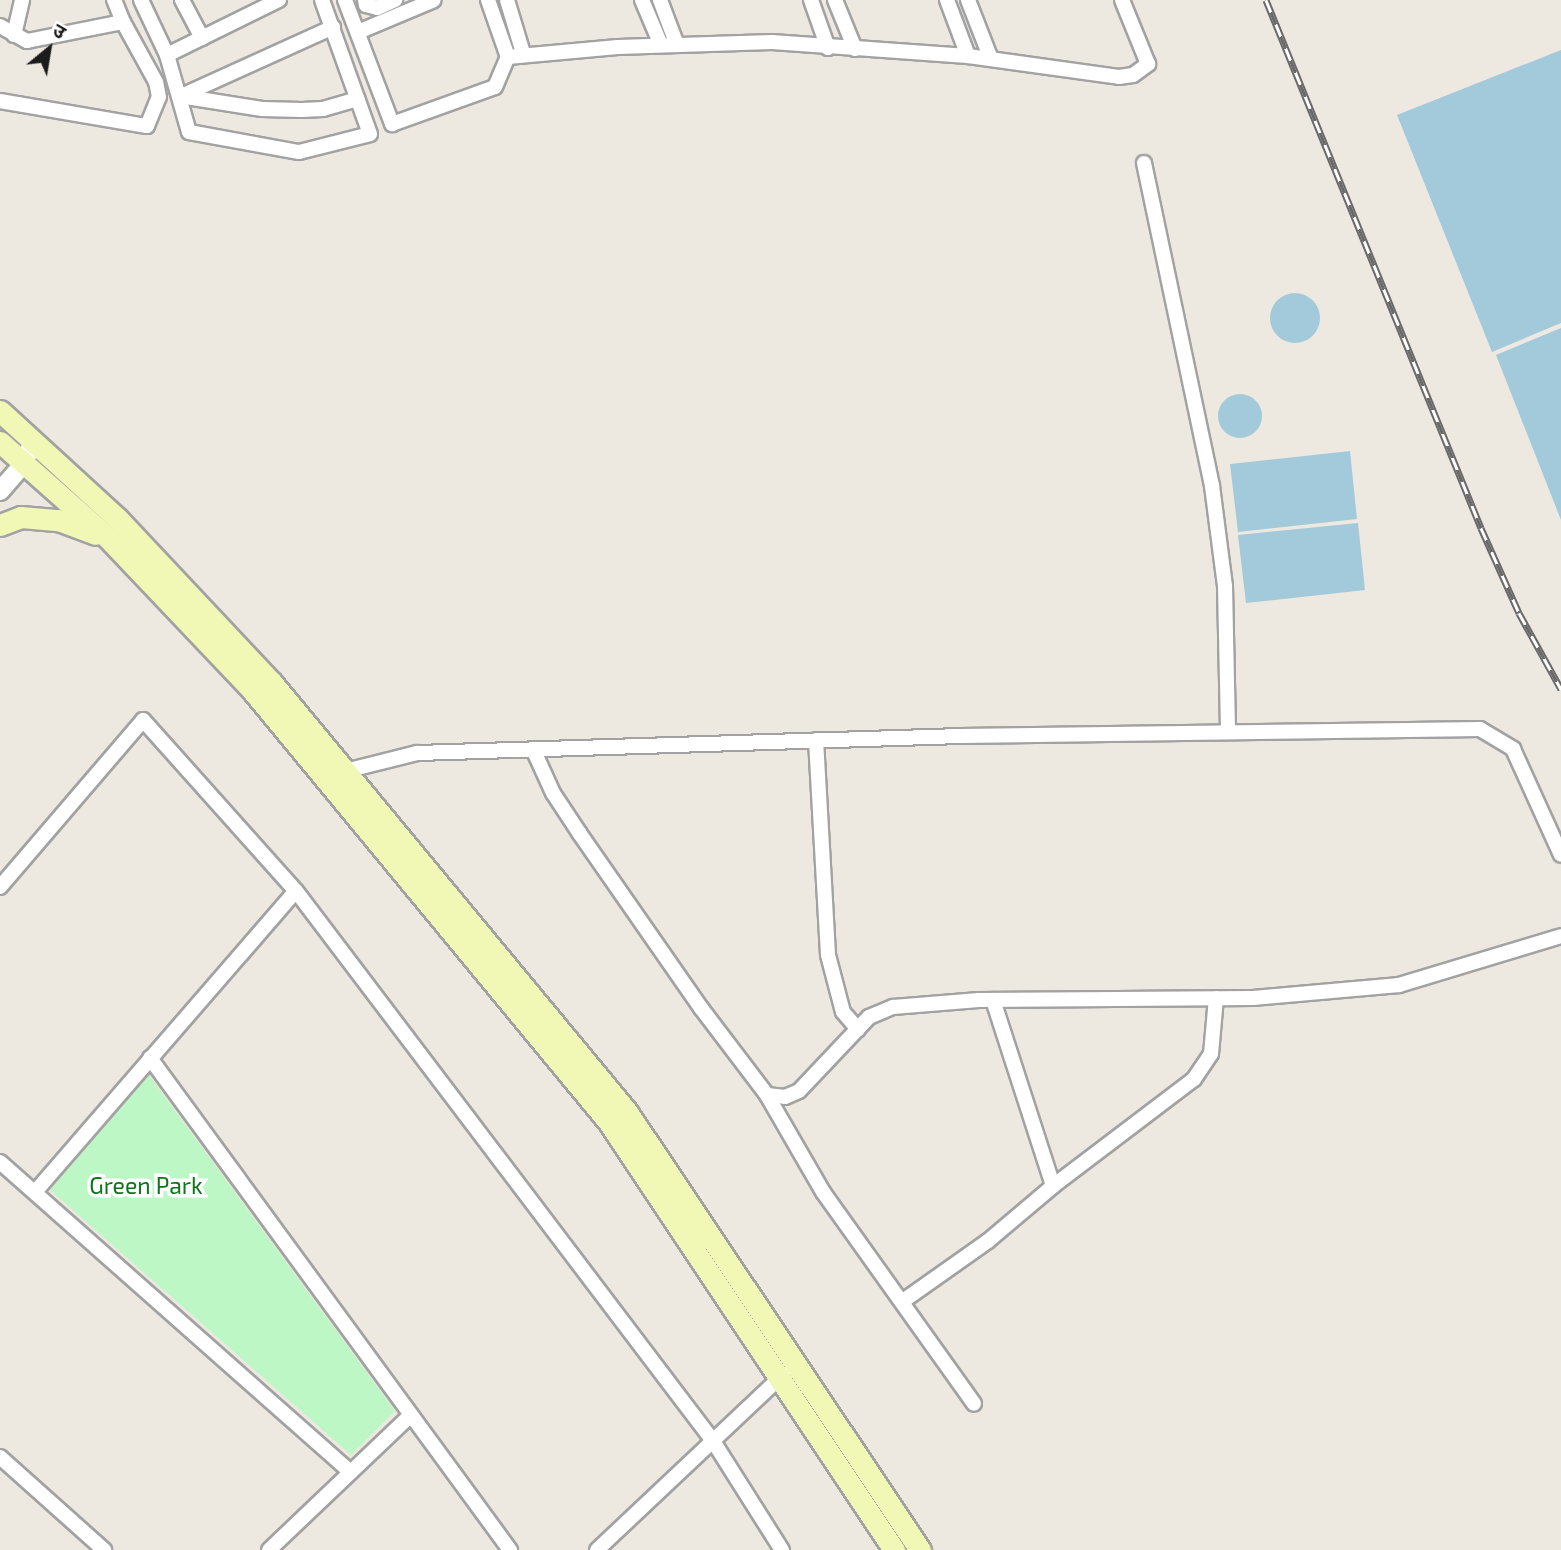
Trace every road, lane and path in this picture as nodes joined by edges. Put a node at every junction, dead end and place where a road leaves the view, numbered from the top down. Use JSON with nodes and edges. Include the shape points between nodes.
{"nodes":[{"id":1,"x":22,"y":0,"type":"edge"},
{"id":2,"x":114,"y":0,"type":"edge"},
{"id":3,"x":141,"y":0,"type":"edge"},
{"id":4,"x":182,"y":0,"type":"edge"},
{"id":5,"x":322,"y":0,"type":"edge"},
{"id":6,"x":345,"y":0,"type":"edge"},
{"id":7,"x":365,"y":0,"type":"edge"},
{"id":8,"x":395,"y":0,"type":"edge"},
{"id":9,"x":434,"y":0,"type":"edge"},
{"id":10,"x":488,"y":0,"type":"edge"},
{"id":11,"x":507,"y":0,"type":"edge"},
{"id":12,"x":642,"y":0,"type":"edge"},
{"id":13,"x":660,"y":0,"type":"edge"},
{"id":14,"x":811,"y":0,"type":"edge"},
{"id":15,"x":835,"y":0,"type":"edge"},
{"id":16,"x":947,"y":0,"type":"edge"},
{"id":17,"x":968,"y":0,"type":"edge"},
{"id":18,"x":1122,"y":0,"type":"edge"},
{"id":19,"x":274,"y":1,"type":"edge"},
{"id":20,"x":123,"y":22,"type":"junction"},
{"id":21,"x":355,"y":25,"type":"junction"},
{"id":22,"x":0,"y":26,"type":"edge"},
{"id":23,"x":333,"y":27,"type":"junction"},
{"id":24,"x":14,"y":35,"type":"junction"},
{"id":25,"x":202,"y":38,"type":"junction"},
{"id":26,"x":661,"y":45,"type":"junction"},
{"id":27,"x":677,"y":45,"type":"junction"},
{"id":28,"x":828,"y":48,"type":"junction"},
{"id":29,"x":855,"y":50,"type":"junction"},
{"id":30,"x":523,"y":53,"type":"junction"},
{"id":31,"x":167,"y":55,"type":"junction"},
{"id":32,"x":508,"y":57,"type":"junction"},
{"id":33,"x":968,"y":57,"type":"junction"},
{"id":34,"x":991,"y":59,"type":"junction"},
{"id":35,"x":180,"y":96,"type":"junction"},
{"id":36,"x":0,"y":101,"type":"edge"},
{"id":37,"x":361,"y":101,"type":"junction"},
{"id":38,"x":1144,"y":163,"type":"dead end"},
{"id":39,"x":0,"y":411,"type":"edge"},
{"id":40,"x":33,"y":441,"type":"junction"},
{"id":41,"x":8,"y":453,"type":"edge"},
{"id":42,"x":0,"y":491,"type":"edge"},
{"id":43,"x":0,"y":525,"type":"edge"},
{"id":44,"x":108,"y":538,"type":"junction"},
{"id":45,"x":1228,"y":733,"type":"junction"},
{"id":46,"x":816,"y":740,"type":"junction"},
{"id":47,"x":533,"y":749,"type":"junction"},
{"id":48,"x":345,"y":771,"type":"junction"},
{"id":49,"x":1561,"y":855,"type":"edge"},
{"id":50,"x":0,"y":887,"type":"edge"},
{"id":51,"x":296,"y":891,"type":"junction"},
{"id":52,"x":1561,"y":936,"type":"edge"},
{"id":53,"x":1216,"y":998,"type":"junction"},
{"id":54,"x":993,"y":1000,"type":"junction"},
{"id":55,"x":858,"y":1029,"type":"junction"},
{"id":56,"x":150,"y":1058,"type":"junction"},
{"id":57,"x":767,"y":1095,"type":"junction"},
{"id":58,"x":0,"y":1162,"type":"edge"},
{"id":59,"x":1053,"y":1186,"type":"junction"},
{"id":60,"x":35,"y":1192,"type":"junction"},
{"id":61,"x":903,"y":1301,"type":"junction"},
{"id":62,"x":788,"y":1371,"type":"junction"},
{"id":63,"x":974,"y":1404,"type":"dead end"},
{"id":64,"x":411,"y":1415,"type":"junction"},
{"id":65,"x":713,"y":1441,"type":"junction"},
{"id":66,"x":0,"y":1457,"type":"edge"},
{"id":67,"x":351,"y":1472,"type":"junction"},
{"id":68,"x":104,"y":1550,"type":"edge"},
{"id":69,"x":269,"y":1550,"type":"edge"},
{"id":70,"x":510,"y":1550,"type":"edge"},
{"id":71,"x":597,"y":1550,"type":"edge"},
{"id":72,"x":782,"y":1550,"type":"edge"},
{"id":73,"x":894,"y":1550,"type":"edge"},
{"id":74,"x":920,"y":1550,"type":"edge"}],
"edges":[{"from":1,"to":24,"type":"street"},
{"from":2,"to":20,"type":"street"},
{"from":3,"to":31,"type":"street"},
{"from":4,"to":25,"type":"street"},
{"from":5,"to":23,"type":"street"},
{"from":6,"to":21,"type":"street"},
{"from":7,"to":8,"type":"street","via":[[371,8]]},
{"from":9,"to":21,"type":"street"},
{"from":10,"to":32,"type":"street"},
{"from":11,"to":30,"type":"street"},
{"from":12,"to":26,"type":"street"},
{"from":13,"to":27,"type":"street"},
{"from":14,"to":28,"type":"street"},
{"from":15,"to":29,"type":"street"},
{"from":16,"to":33,"type":"street"},
{"from":17,"to":34,"type":"street"},
{"from":18,"to":34,"type":"street","via":[[1148,64],[1133,75],[1119,77]]},
{"from":19,"to":25,"type":"street"},
{"from":20,"to":24,"type":"street","via":[[27,41]]},
{"from":20,"to":36,"type":"street","via":[[156,82],[159,97],[147,126]]},
{"from":21,"to":32,"type":"street","via":[[392,124],[495,87]]},
{"from":21,"to":37,"type":"street","via":[[344,24],[340,36]]},
{"from":22,"to":24,"type":"street"},
{"from":23,"to":35,"type":"street"},
{"from":23,"to":37,"type":"street","via":[[338,51]]},
{"from":25,"to":31,"type":"street"},
{"from":26,"to":27,"type":"street"},
{"from":26,"to":30,"type":"street"},
{"from":27,"to":28,"type":"street","via":[[772,42]]},
{"from":28,"to":29,"type":"street"},
{"from":29,"to":33,"type":"street"},
{"from":30,"to":32,"type":"street"},
{"from":31,"to":35,"type":"street"},
{"from":33,"to":34,"type":"street"},
{"from":35,"to":37,"type":"street","via":[[302,110]]},
{"from":35,"to":37,"type":"street","via":[[189,132],[299,152],[368,136]]},
{"from":38,"to":45,"type":"street","via":[[1212,486],[1224,586]]},
{"from":39,"to":40,"type":"main road"},
{"from":40,"to":41,"type":"street"},
{"from":40,"to":48,"type":"main road","via":[[118,519],[272,683]]},
{"from":41,"to":42,"type":"street"},
{"from":41,"to":44,"type":"main road"},
{"from":43,"to":44,"type":"main road","via":[[21,517],[58,520]]},
{"from":44,"to":62,"type":"main road","via":[[253,691],[608,1121]]},
{"from":45,"to":46,"type":"street"},
{"from":45,"to":49,"type":"street","via":[[1480,729],[1513,749]]},
{"from":46,"to":47,"type":"street"},
{"from":46,"to":55,"type":"street","via":[[828,955],[843,1012]]},
{"from":47,"to":48,"type":"street","via":[[417,753]]},
{"from":47,"to":57,"type":"street","via":[[553,793],[580,834]]},
{"from":48,"to":62,"type":"main road","via":[[627,1112]]},
{"from":50,"to":51,"type":"street","via":[[143,720]]},
{"from":51,"to":56,"type":"street"},
{"from":51,"to":65,"type":"street"},
{"from":52,"to":53,"type":"street","via":[[1399,985]]},
{"from":53,"to":54,"type":"street"},
{"from":53,"to":59,"type":"street","via":[[1210,1054],[1194,1079]]},
{"from":54,"to":55,"type":"street","via":[[893,1007],[869,1017]]},
{"from":54,"to":59,"type":"street"},
{"from":55,"to":57,"type":"street","via":[[799,1091],[785,1097]]},
{"from":56,"to":60,"type":"street"},
{"from":56,"to":64,"type":"street"},
{"from":57,"to":61,"type":"street","via":[[823,1192]]},
{"from":58,"to":60,"type":"street"},
{"from":59,"to":61,"type":"street","via":[[988,1241]]},
{"from":60,"to":67,"type":"street"},
{"from":61,"to":63,"type":"street"},
{"from":62,"to":65,"type":"street"},
{"from":62,"to":73,"type":"main road"},
{"from":62,"to":74,"type":"main road"},
{"from":64,"to":67,"type":"street"},
{"from":64,"to":70,"type":"street"},
{"from":65,"to":71,"type":"street"},
{"from":65,"to":72,"type":"street"},
{"from":66,"to":68,"type":"street"},
{"from":67,"to":69,"type":"street"}]}
